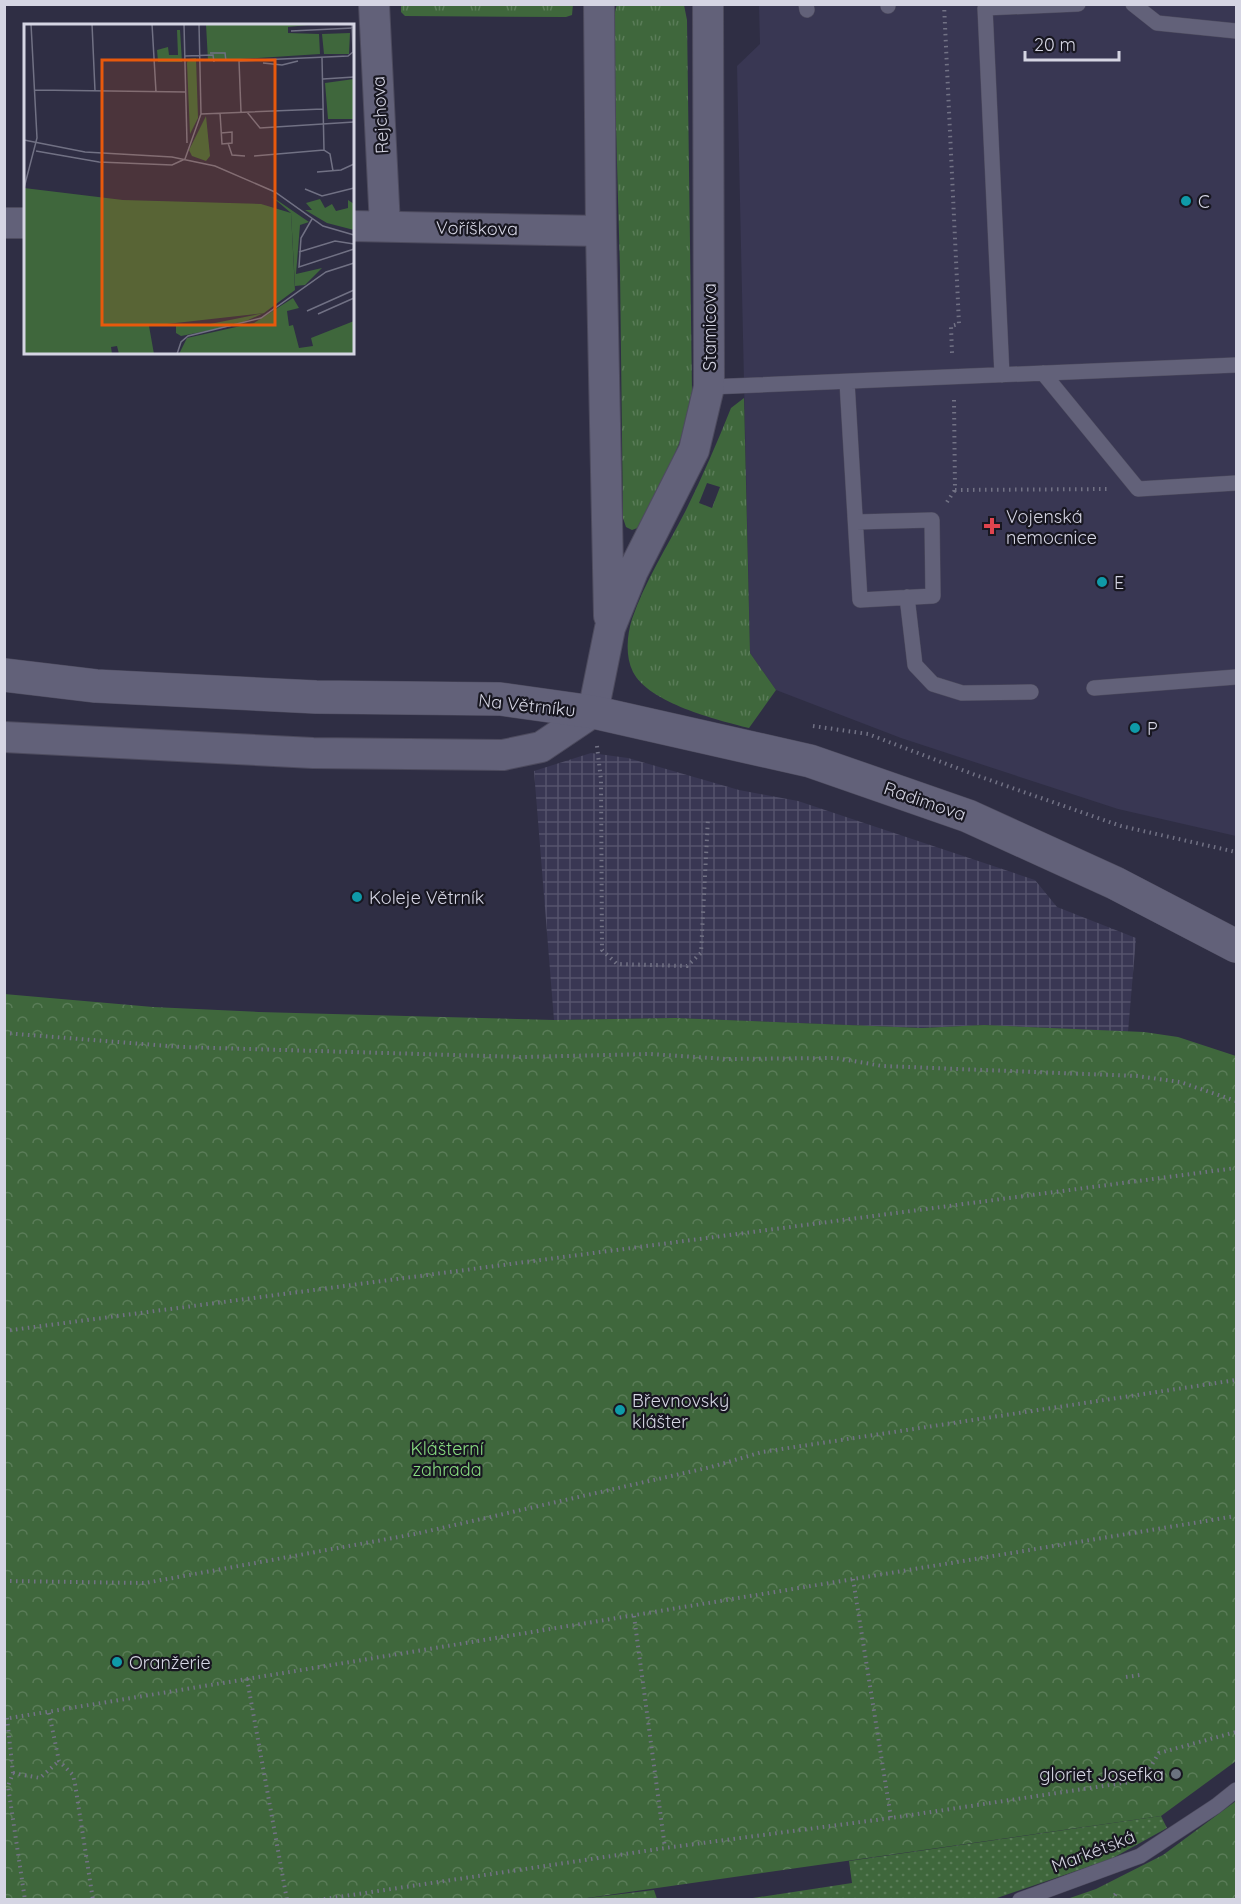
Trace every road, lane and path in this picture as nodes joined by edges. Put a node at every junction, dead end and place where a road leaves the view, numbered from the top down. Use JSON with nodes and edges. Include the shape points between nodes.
{"nodes":[{"id":1,"x":374,"y":4,"type":"edge"},
{"id":2,"x":599,"y":4,"type":"edge"},
{"id":3,"x":708,"y":4,"type":"edge"},
{"id":4,"x":1078,"y":4,"type":"edge"},
{"id":5,"x":1133,"y":4,"type":"edge"},
{"id":6,"x":1236,"y":31,"type":"edge"},
{"id":7,"x":4,"y":223,"type":"edge"},
{"id":8,"x":24,"y":223,"type":"edge"},
{"id":9,"x":354,"y":226,"type":"edge"},
{"id":10,"x":385,"y":226,"type":"junction"},
{"id":11,"x":601,"y":231,"type":"junction"},
{"id":12,"x":1236,"y":365,"type":"edge"},
{"id":13,"x":1043,"y":373,"type":"junction"},
{"id":14,"x":1002,"y":375,"type":"junction"},
{"id":15,"x":847,"y":382,"type":"junction"},
{"id":16,"x":710,"y":387,"type":"junction"},
{"id":17,"x":1236,"y":483,"type":"edge"},
{"id":18,"x":856,"y":522,"type":"junction"},
{"id":19,"x":908,"y":597,"type":"junction"},
{"id":20,"x":610,"y":628,"type":"junction"},
{"id":21,"x":4,"y":675,"type":"edge"},
{"id":22,"x":1236,"y":677,"type":"edge"},
{"id":23,"x":1094,"y":688,"type":"dead end"},
{"id":24,"x":1031,"y":692,"type":"dead end"},
{"id":25,"x":593,"y":712,"type":"junction"},
{"id":26,"x":4,"y":737,"type":"edge"},
{"id":27,"x":708,"y":818,"type":"dead end"},
{"id":28,"x":1236,"y":946,"type":"edge"},
{"id":29,"x":4,"y":1033,"type":"edge"},
{"id":30,"x":1236,"y":1101,"type":"edge"},
{"id":31,"x":1236,"y":1168,"type":"edge"},
{"id":32,"x":4,"y":1331,"type":"edge"},
{"id":33,"x":1236,"y":1380,"type":"edge"},
{"id":34,"x":1236,"y":1516,"type":"edge"},
{"id":35,"x":853,"y":1579,"type":"junction"},
{"id":36,"x":4,"y":1581,"type":"edge"},
{"id":37,"x":634,"y":1616,"type":"junction"},
{"id":38,"x":1140,"y":1675,"type":"dead end"},
{"id":39,"x":1126,"y":1677,"type":"dead end"},
{"id":40,"x":247,"y":1679,"type":"junction"},
{"id":41,"x":49,"y":1713,"type":"junction"},
{"id":42,"x":6,"y":1718,"type":"edge"},
{"id":43,"x":1236,"y":1732,"type":"edge"},
{"id":44,"x":59,"y":1761,"type":"junction"},
{"id":45,"x":13,"y":1773,"type":"junction"},
{"id":46,"x":1163,"y":1777,"type":"dead end"},
{"id":47,"x":1142,"y":1780,"type":"junction"},
{"id":48,"x":1236,"y":1790,"type":"edge"},
{"id":49,"x":891,"y":1818,"type":"junction"},
{"id":50,"x":665,"y":1848,"type":"junction"},
{"id":51,"x":25,"y":1899,"type":"edge"},
{"id":52,"x":93,"y":1899,"type":"edge"},
{"id":53,"x":287,"y":1899,"type":"edge"},
{"id":54,"x":318,"y":1899,"type":"edge"},
{"id":55,"x":1020,"y":1899,"type":"edge"}],
"edges":[{"from":1,"to":10,"type":"street","name":"Rejchova"},
{"from":2,"to":11,"type":"street","name":"Stamicova"},
{"from":3,"to":16,"type":"street","name":"Stamicova"},
{"from":4,"to":14,"type":"lane","via":[[985,8]]},
{"from":5,"to":6,"type":"lane","via":[[1157,23]]},
{"from":7,"to":8,"type":"street"},
{"from":9,"to":10,"type":"street","name":"Voříškova"},
{"from":10,"to":11,"type":"street","name":"Voříškova"},
{"from":11,"to":20,"type":"street","name":"Stamicova"},
{"from":12,"to":13,"type":"lane"},
{"from":13,"to":14,"type":"lane"},
{"from":13,"to":17,"type":"lane","via":[[1138,489]]},
{"from":14,"to":15,"type":"lane"},
{"from":15,"to":16,"type":"lane"},
{"from":15,"to":18,"type":"lane"},
{"from":16,"to":20,"type":"street","name":"Stamicova","via":[[694,450],[633,571]]},
{"from":18,"to":19,"type":"lane","via":[[860,600]]},
{"from":18,"to":19,"type":"lane","via":[[932,520],[933,596]]},
{"from":19,"to":24,"type":"lane","via":[[915,665],[933,684],[962,693]]},
{"from":20,"to":25,"type":"street","name":"Stamicova"},
{"from":21,"to":25,"type":"street","name":"Na Větrníku","via":[[96,686],[316,697],[500,699]]},
{"from":22,"to":23,"type":"lane"},
{"from":25,"to":26,"type":"street","name":"Na Větrníku","via":[[541,747],[503,755],[313,753]]},
{"from":25,"to":27,"type":"path","via":[[602,780],[602,950],[617,964],[687,966],[701,953]]},
{"from":25,"to":28,"type":"street","name":"Radimova","via":[[810,761],[968,816],[1115,883]]},
{"from":29,"to":30,"type":"path","via":[[181,1047],[522,1057],[650,1054],[726,1059],[836,1058],[882,1066],[1137,1076],[1180,1082]]},
{"from":31,"to":32,"type":"path"},
{"from":33,"to":36,"type":"path","via":[[762,1452],[415,1534],[145,1583]]},
{"from":34,"to":35,"type":"path"},
{"from":35,"to":37,"type":"path"},
{"from":35,"to":49,"type":"path"},
{"from":37,"to":40,"type":"path"},
{"from":37,"to":50,"type":"path"},
{"from":38,"to":39,"type":"path"},
{"from":40,"to":41,"type":"path"},
{"from":40,"to":53,"type":"path"},
{"from":41,"to":42,"type":"path","via":[[30,1712]]},
{"from":41,"to":44,"type":"path"},
{"from":42,"to":45,"type":"path"},
{"from":43,"to":47,"type":"path","via":[[1159,1754]]},
{"from":44,"to":45,"type":"path","via":[[40,1778]]},
{"from":44,"to":52,"type":"path","via":[[73,1775]]},
{"from":45,"to":51,"type":"path","via":[[8,1786]]},
{"from":46,"to":47,"type":"path"},
{"from":47,"to":49,"type":"path"},
{"from":48,"to":55,"type":"lane","name":"Markétská","via":[[1140,1856]]},
{"from":49,"to":50,"type":"path"},
{"from":50,"to":54,"type":"path"}]}
